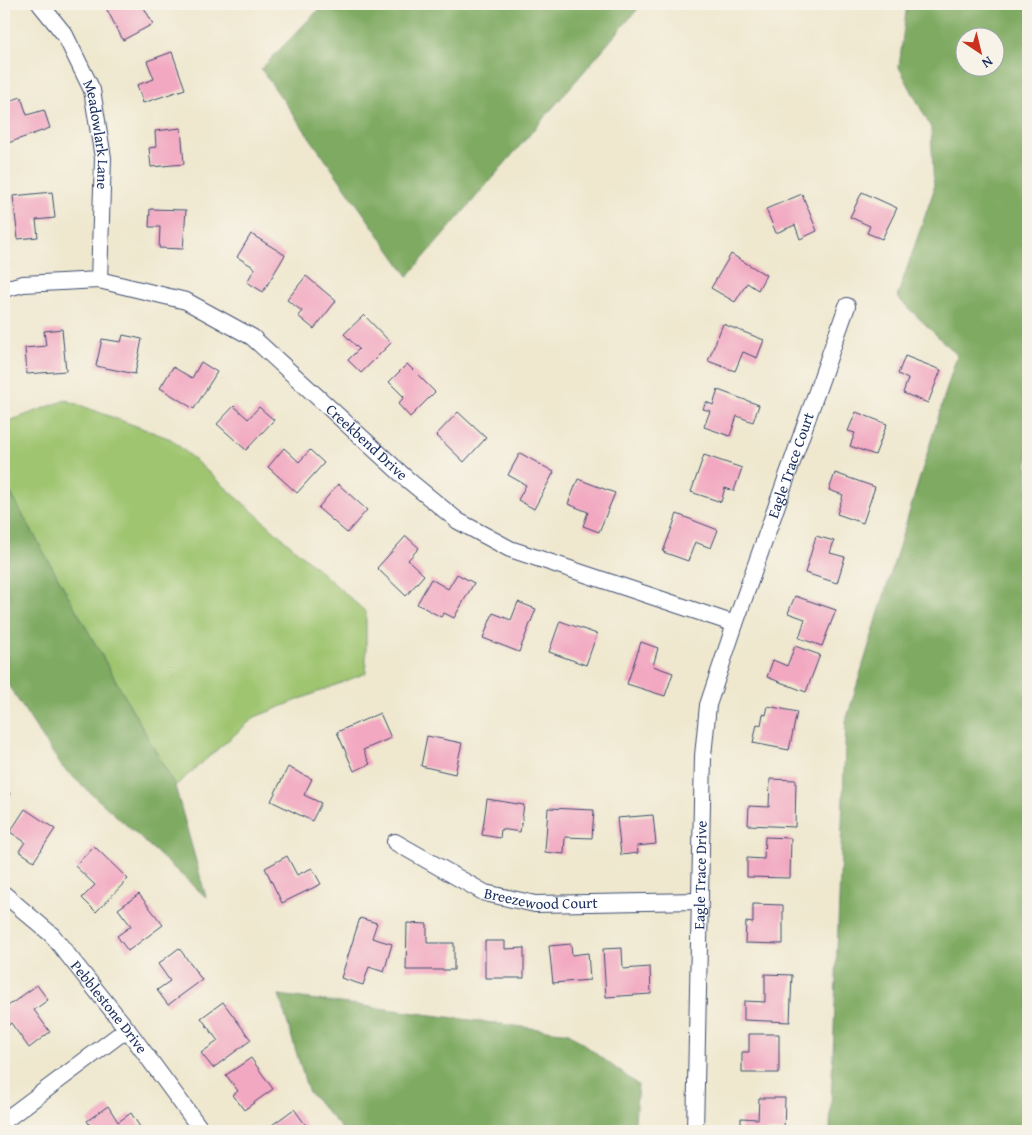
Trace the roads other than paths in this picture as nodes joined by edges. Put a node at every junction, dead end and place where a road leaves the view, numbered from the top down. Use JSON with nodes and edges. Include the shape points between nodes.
{"nodes":[{"id":1,"x":40,"y":4,"type":"edge"},
{"id":2,"x":98,"y":280,"type":"junction"},
{"id":3,"x":4,"y":289,"type":"edge"},
{"id":4,"x":846,"y":306,"type":"dead end"},
{"id":5,"x":734,"y":624,"type":"junction"},
{"id":6,"x":395,"y":842,"type":"dead end"},
{"id":7,"x":4,"y":894,"type":"edge"},
{"id":8,"x":699,"y":901,"type":"junction"},
{"id":9,"x":127,"y":1029,"type":"junction"},
{"id":10,"x":4,"y":1121,"type":"edge"},
{"id":11,"x":202,"y":1131,"type":"edge"},
{"id":12,"x":695,"y":1131,"type":"edge"}],
"edges":[{"from":1,"to":2,"type":"street","name":"Meadowlark Lane","via":[[65,35],[92,90],[103,158]]},
{"from":2,"to":3,"type":"street","name":"Creekbend Drive","via":[[23,284]]},
{"from":2,"to":5,"type":"street","name":"Creekbend Drive","via":[[186,302],[252,337],[408,480],[467,526],[510,549]]},
{"from":4,"to":5,"type":"street","name":"Eagle Trace Court"},
{"from":5,"to":8,"type":"street","name":"Eagle Trace Drive","via":[[708,706],[703,756]]},
{"from":6,"to":8,"type":"street","name":"Breezewood Court","via":[[485,893],[536,904]]},
{"from":7,"to":9,"type":"street","name":"Pebblestone Drive","via":[[52,935]]},
{"from":8,"to":12,"type":"street","name":"Eagle Trace Drive"},
{"from":9,"to":10,"type":"street"},
{"from":9,"to":11,"type":"street","name":"Pebblestone Drive"}]}
